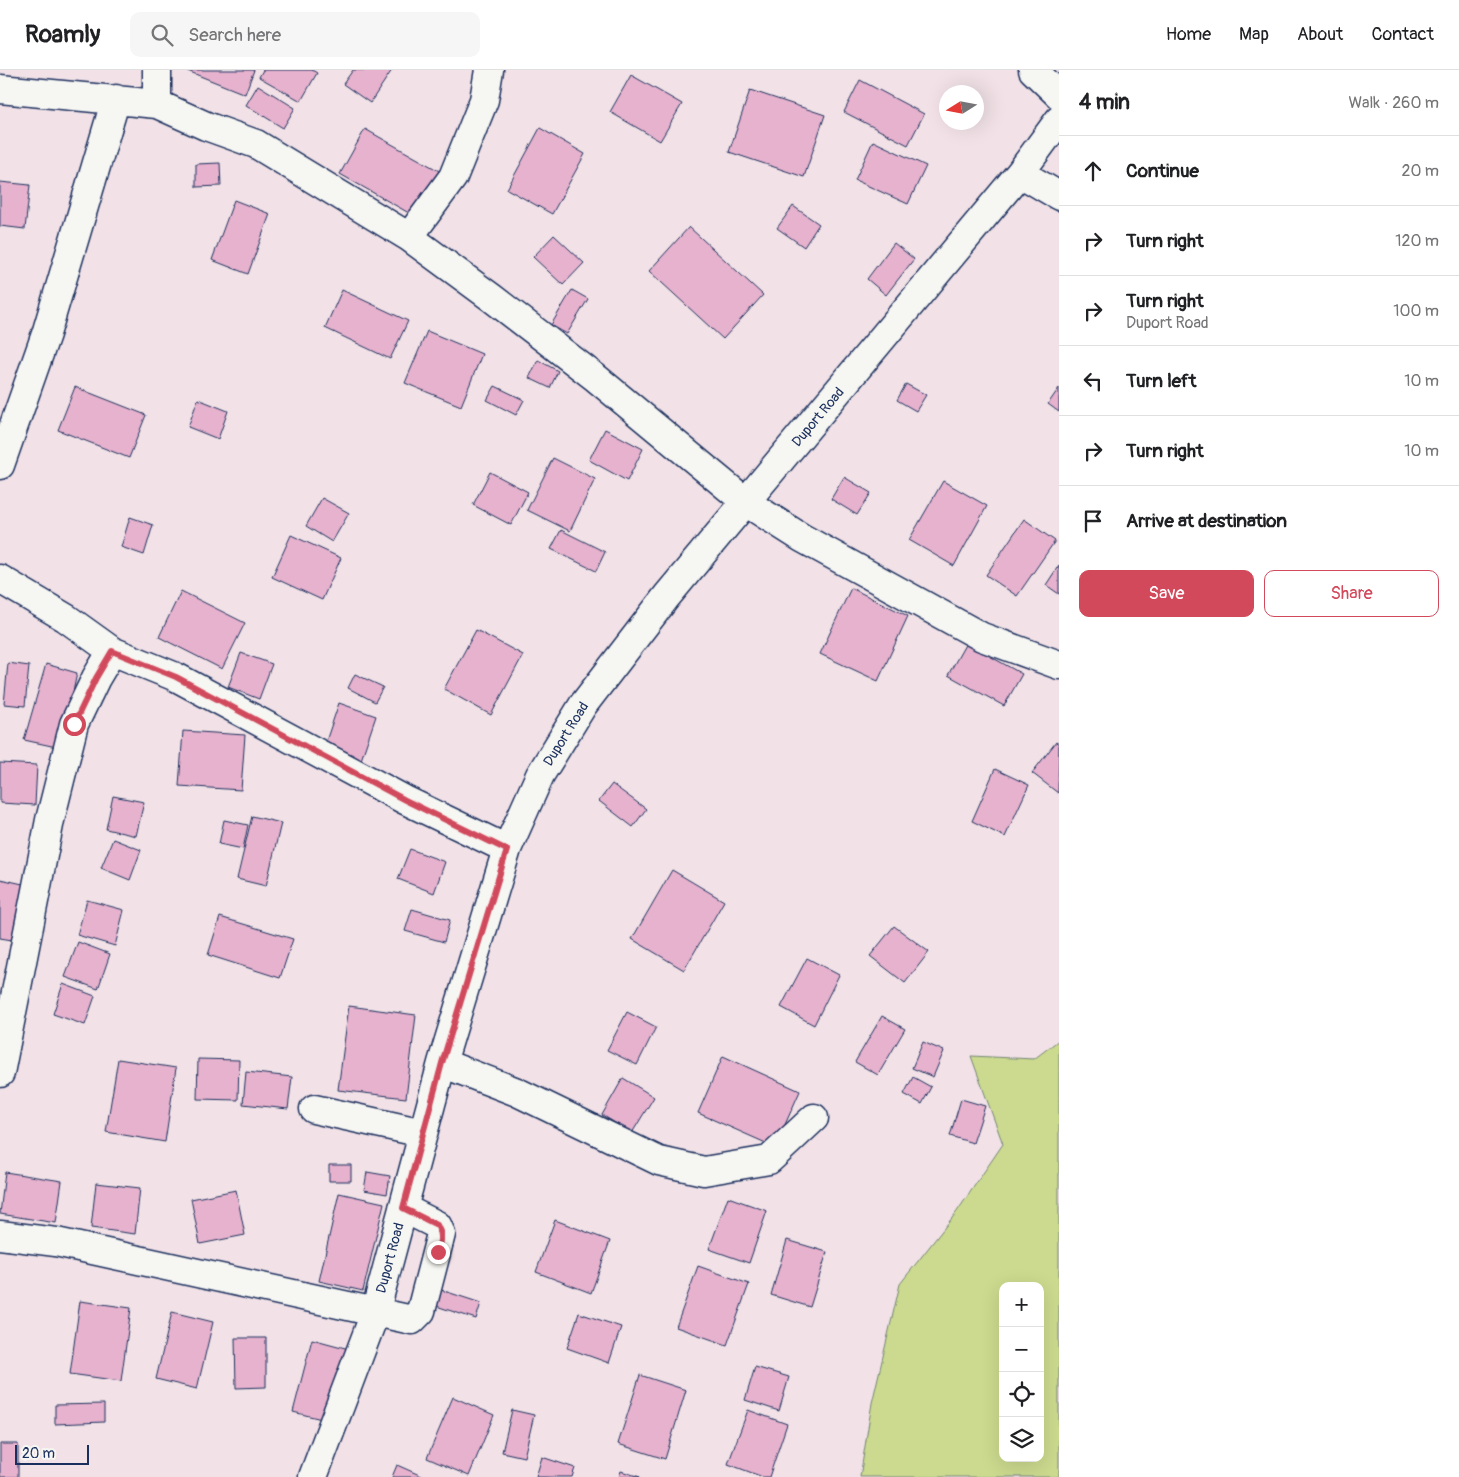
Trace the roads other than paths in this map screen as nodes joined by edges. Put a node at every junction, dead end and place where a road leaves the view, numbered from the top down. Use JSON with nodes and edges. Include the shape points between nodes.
{"nodes":[{"id":1,"x":157,"y":70,"type":"edge"},
{"id":2,"x":489,"y":70,"type":"edge"},
{"id":3,"x":1032,"y":70,"type":"edge"},
{"id":4,"x":0,"y":89,"type":"edge"},
{"id":5,"x":1059,"y":95,"type":"edge"},
{"id":6,"x":116,"y":99,"type":"junction"},
{"id":7,"x":157,"y":104,"type":"junction"},
{"id":8,"x":1059,"y":120,"type":"edge"},
{"id":9,"x":1020,"y":173,"type":"junction"},
{"id":10,"x":1059,"y":196,"type":"edge"},
{"id":11,"x":409,"y":238,"type":"junction"},
{"id":12,"x":0,"y":465,"type":"edge"},
{"id":13,"x":747,"y":503,"type":"junction"},
{"id":14,"x":0,"y":579,"type":"edge"},
{"id":15,"x":112,"y":651,"type":"junction"},
{"id":16,"x":1059,"y":665,"type":"edge"},
{"id":17,"x":507,"y":850,"type":"junction"},
{"id":18,"x":442,"y":1063,"type":"junction"},
{"id":19,"x":0,"y":1073,"type":"edge"},
{"id":20,"x":314,"y":1108,"type":"dead end"},
{"id":21,"x":814,"y":1118,"type":"dead end"},
{"id":22,"x":422,"y":1133,"type":"junction"},
{"id":23,"x":403,"y":1208,"type":"junction"},
{"id":24,"x":0,"y":1235,"type":"edge"},
{"id":25,"x":375,"y":1313,"type":"junction"},
{"id":26,"x":313,"y":1477,"type":"edge"}],
"edges":[{"from":1,"to":7,"type":"street"},
{"from":2,"to":11,"type":"street","via":[[484,100],[453,177]]},
{"from":3,"to":5,"type":"street"},
{"from":4,"to":6,"type":"street"},
{"from":6,"to":7,"type":"street"},
{"from":6,"to":12,"type":"street","via":[[46,334]]},
{"from":7,"to":11,"type":"street","via":[[256,144]]},
{"from":8,"to":9,"type":"street","name":"Duport Road"},
{"from":9,"to":10,"type":"street"},
{"from":9,"to":13,"type":"street","name":"Duport Road"},
{"from":11,"to":13,"type":"street","via":[[596,378]]},
{"from":13,"to":16,"type":"street","via":[[802,538],[982,637]]},
{"from":13,"to":17,"type":"street","name":"Duport Road","via":[[668,596],[583,705],[540,775]]},
{"from":14,"to":15,"type":"street","via":[[66,618]]},
{"from":15,"to":17,"type":"street","via":[[176,677],[405,800]]},
{"from":15,"to":19,"type":"street","via":[[74,724],[50,820]]},
{"from":17,"to":18,"type":"street","name":"Duport Road"},
{"from":18,"to":21,"type":"street","via":[[517,1092],[659,1161],[704,1171],[769,1160]]},
{"from":18,"to":22,"type":"street","name":"Duport Road"},
{"from":20,"to":22,"type":"street"},
{"from":22,"to":23,"type":"street","name":"Duport Road"},
{"from":23,"to":25,"type":"street","name":"Duport Road"},
{"from":23,"to":25,"type":"street","via":[[437,1225],[441,1234],[438,1252],[417,1317],[412,1320]]},
{"from":24,"to":25,"type":"street","via":[[56,1242]]},
{"from":25,"to":26,"type":"street","name":"Duport Road"}]}
